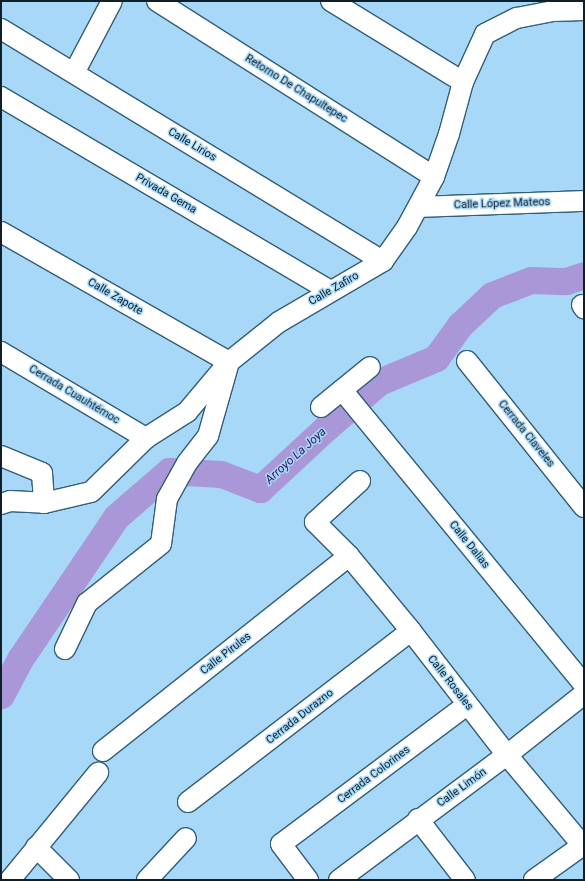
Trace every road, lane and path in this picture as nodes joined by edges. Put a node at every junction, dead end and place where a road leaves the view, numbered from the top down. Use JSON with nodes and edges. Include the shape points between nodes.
{"nodes":[{"id":1,"x":112,"y":1,"type":"edge"},
{"id":2,"x":157,"y":1,"type":"edge"},
{"id":3,"x":331,"y":1,"type":"edge"},
{"id":4,"x":546,"y":6,"type":"edge"},
{"id":5,"x":584,"y":10,"type":"edge"},
{"id":6,"x":1,"y":29,"type":"edge"},
{"id":7,"x":74,"y":73,"type":"junction"},
{"id":8,"x":463,"y":82,"type":"junction"},
{"id":9,"x":1,"y":97,"type":"edge"},
{"id":10,"x":434,"y":176,"type":"junction"},
{"id":11,"x":584,"y":201,"type":"edge"},
{"id":12,"x":420,"y":206,"type":"junction"},
{"id":13,"x":1,"y":232,"type":"edge"},
{"id":14,"x":383,"y":261,"type":"junction"},
{"id":15,"x":330,"y":291,"type":"junction"},
{"id":16,"x":1,"y":352,"type":"edge"},
{"id":17,"x":467,"y":361,"type":"dead end"},
{"id":18,"x":229,"y":362,"type":"junction"},
{"id":19,"x":370,"y":367,"type":"dead end"},
{"id":20,"x":348,"y":397,"type":"junction"},
{"id":21,"x":321,"y":407,"type":"dead end"},
{"id":22,"x":146,"y":438,"type":"junction"},
{"id":23,"x":1,"y":456,"type":"edge"},
{"id":24,"x":360,"y":481,"type":"dead end"},
{"id":25,"x":44,"y":503,"type":"junction"},
{"id":26,"x":1,"y":504,"type":"edge"},
{"id":27,"x":584,"y":507,"type":"edge"},
{"id":28,"x":349,"y":556,"type":"junction"},
{"id":29,"x":411,"y":631,"type":"junction"},
{"id":30,"x":66,"y":649,"type":"dead end"},
{"id":31,"x":584,"y":685,"type":"edge"},
{"id":32,"x":584,"y":694,"type":"edge"},
{"id":33,"x":467,"y":706,"type":"junction"},
{"id":34,"x":104,"y":751,"type":"dead end"},
{"id":35,"x":506,"y":755,"type":"junction"},
{"id":36,"x":98,"y":773,"type":"dead end"},
{"id":37,"x":188,"y":802,"type":"dead end"},
{"id":38,"x":418,"y":819,"type":"junction"},
{"id":39,"x":186,"y":838,"type":"dead end"},
{"id":40,"x":583,"y":846,"type":"edge"},
{"id":41,"x":36,"y":848,"type":"junction"},
{"id":42,"x":10,"y":880,"type":"edge"},
{"id":43,"x":70,"y":880,"type":"edge"},
{"id":44,"x":148,"y":880,"type":"edge"},
{"id":45,"x":308,"y":880,"type":"edge"},
{"id":46,"x":339,"y":880,"type":"edge"},
{"id":47,"x":465,"y":880,"type":"edge"},
{"id":48,"x":534,"y":880,"type":"edge"}],
"edges":[{"from":1,"to":7,"type":"street"},
{"from":2,"to":10,"type":"street","name":"Retorno De Chapultepec"},
{"from":3,"to":8,"type":"street"},
{"from":4,"to":5,"type":"street","name":"Calle Zafiro"},
{"from":4,"to":8,"type":"street","name":"Calle Zafiro","via":[[485,34]]},
{"from":6,"to":7,"type":"street","name":"Calle Lirios"},
{"from":7,"to":14,"type":"street","name":"Calle Lirios"},
{"from":8,"to":10,"type":"street","name":"Calle Zafiro"},
{"from":9,"to":15,"type":"street","name":"Privada Gema"},
{"from":10,"to":12,"type":"street","name":"Calle Zafiro"},
{"from":11,"to":12,"type":"street","name":"Calle López Mateos"},
{"from":12,"to":14,"type":"street","name":"Calle Zafiro"},
{"from":13,"to":18,"type":"street","name":"Calle Zapote"},
{"from":14,"to":15,"type":"street","name":"Calle Zafiro"},
{"from":15,"to":18,"type":"street","name":"Calle Zafiro","via":[[279,322]]},
{"from":16,"to":22,"type":"street","name":"Cerrada Cuauhtémoc"},
{"from":17,"to":27,"type":"street","name":"Cerrada Claveles"},
{"from":18,"to":22,"type":"street","name":"Calle Zafiro","via":[[187,412]]},
{"from":18,"to":30,"type":"street","via":[[208,436],[187,463],[167,499],[161,544],[87,603]]},
{"from":19,"to":20,"type":"street"},
{"from":20,"to":21,"type":"street"},
{"from":20,"to":31,"type":"street","name":"Calle Dalias"},
{"from":22,"to":25,"type":"street","name":"Calle Zafiro","via":[[91,492]]},
{"from":23,"to":25,"type":"street","via":[[42,473]]},
{"from":24,"to":28,"type":"street","name":"Calle Rosales","via":[[315,522]]},
{"from":25,"to":26,"type":"street","name":"Calle Zafiro","via":[[10,501]]},
{"from":28,"to":29,"type":"street","name":"Calle Rosales"},
{"from":28,"to":34,"type":"street","name":"Calle Pirules"},
{"from":29,"to":33,"type":"street","name":"Calle Rosales"},
{"from":29,"to":37,"type":"street","name":"Cerrada Durazno"},
{"from":32,"to":35,"type":"street","name":"Calle Limón"},
{"from":33,"to":35,"type":"street","name":"Calle Rosales"},
{"from":33,"to":45,"type":"street","name":"Cerrada Colorines","via":[[280,844]]},
{"from":35,"to":38,"type":"street","name":"Calle Limón"},
{"from":35,"to":40,"type":"street","name":"Calle Rosales"},
{"from":36,"to":41,"type":"street"},
{"from":38,"to":46,"type":"street","name":"Calle Limón"},
{"from":38,"to":47,"type":"street"},
{"from":39,"to":44,"type":"street"},
{"from":40,"to":48,"type":"street"},
{"from":41,"to":42,"type":"street"},
{"from":41,"to":43,"type":"street"}]}
